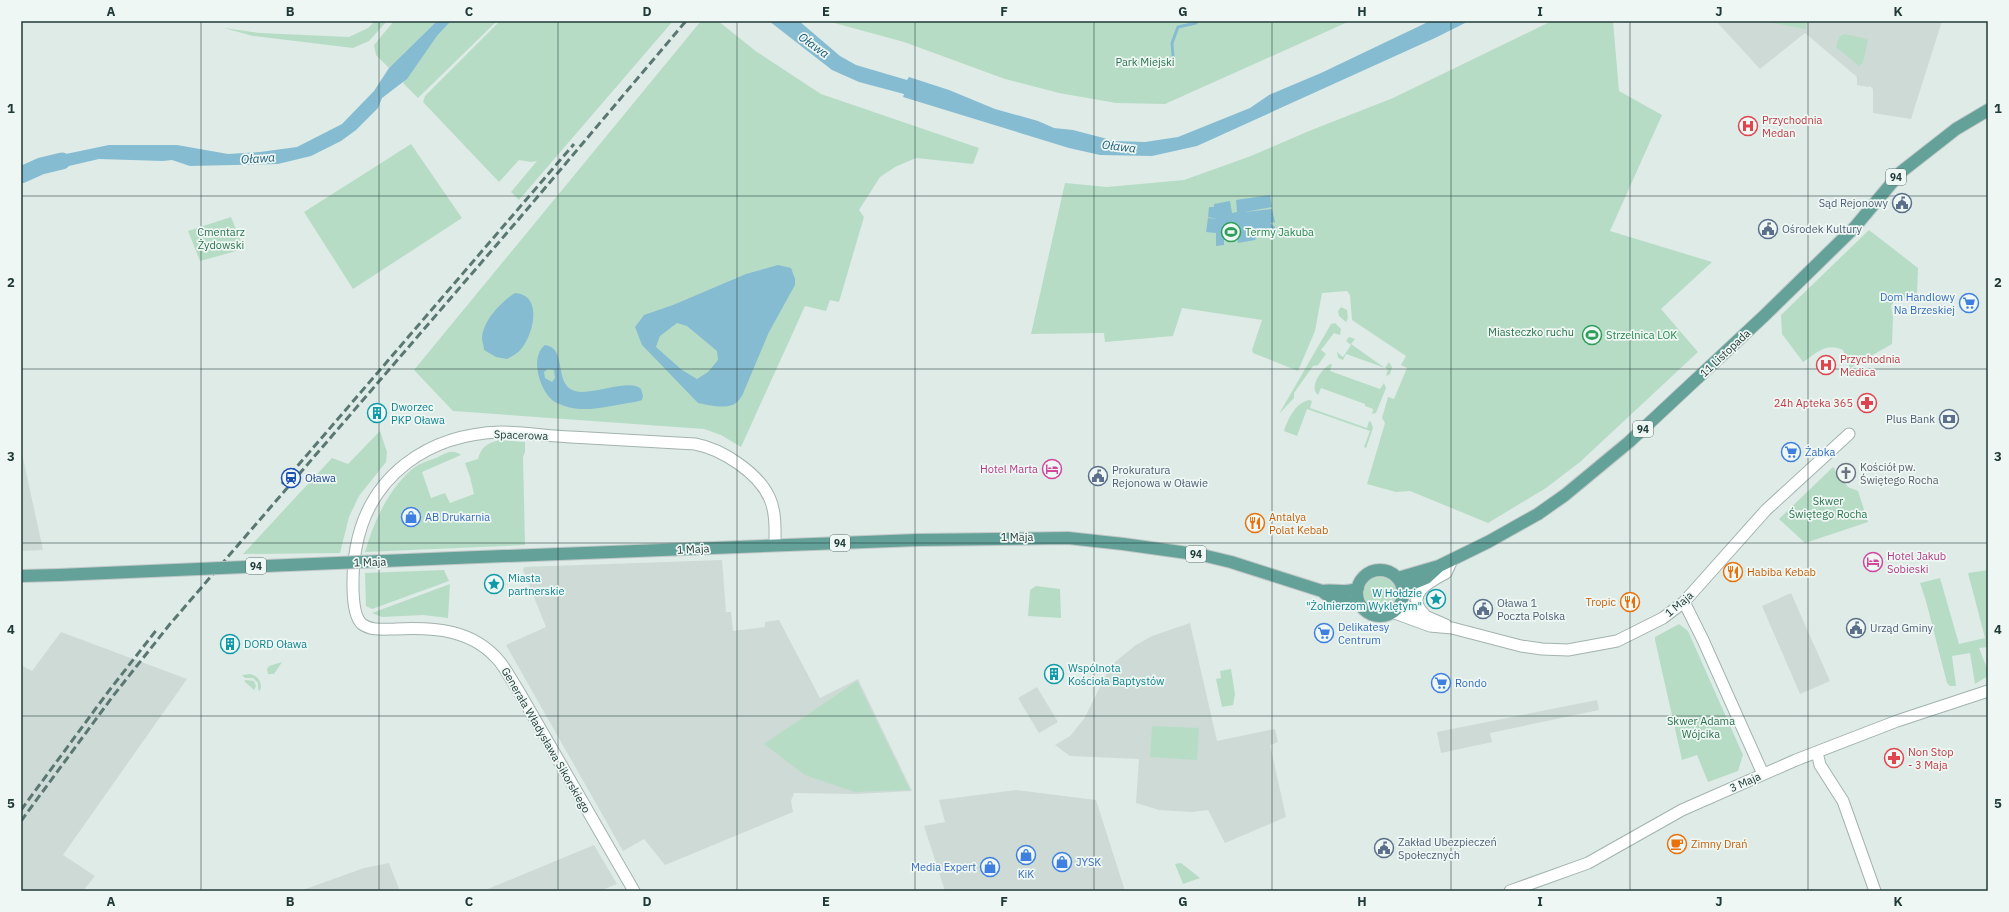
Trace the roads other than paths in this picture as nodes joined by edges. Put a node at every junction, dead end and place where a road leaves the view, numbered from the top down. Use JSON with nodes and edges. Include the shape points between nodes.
{"nodes":[{"id":1,"x":1988,"y":110,"type":"edge"},
{"id":2,"x":1849,"y":434,"type":"dead end"},
{"id":3,"x":775,"y":545,"type":"junction"},
{"id":4,"x":1452,"y":560,"type":"junction"},
{"id":5,"x":1438,"y":566,"type":"junction"},
{"id":6,"x":21,"y":576,"type":"edge"},
{"id":7,"x":1398,"y":578,"type":"junction"},
{"id":8,"x":1358,"y":588,"type":"junction"},
{"id":9,"x":1322,"y":591,"type":"junction"},
{"id":10,"x":1402,"y":597,"type":"junction"},
{"id":11,"x":1684,"y":602,"type":"junction"},
{"id":12,"x":1360,"y":604,"type":"junction"},
{"id":13,"x":1392,"y":612,"type":"junction"},
{"id":14,"x":1424,"y":614,"type":"junction"},
{"id":15,"x":1452,"y":628,"type":"junction"},
{"id":16,"x":378,"y":629,"type":"joint"},
{"id":17,"x":1988,"y":692,"type":"edge"},
{"id":18,"x":1967,"y":698,"type":"junction"},
{"id":19,"x":1988,"y":698,"type":"edge"},
{"id":20,"x":1817,"y":752,"type":"junction"},
{"id":21,"x":1763,"y":774,"type":"junction"},
{"id":22,"x":634,"y":891,"type":"edge"},
{"id":23,"x":1510,"y":891,"type":"edge"},
{"id":24,"x":1876,"y":891,"type":"edge"}],
"edges":[{"from":1,"to":4,"type":"main road","name":"11 Listopada","number":"94","via":[[1956,129],[1901,172],[1835,247],[1608,460],[1538,514]]},
{"from":2,"to":11,"type":"street","name":"1 Maja","via":[[1766,510]]},
{"from":3,"to":6,"type":"main road","name":"1 Maja","number":"94","bridge":true},
{"from":3,"to":9,"type":"main road","name":"1 Maja","number":"94","via":[[1068,538],[1123,544],[1231,562]]},
{"from":3,"to":16,"type":"street","name":"Spacerowa","via":[[774,510],[770,497],[741,465],[706,446],[500,432],[464,437],[439,445],[409,460],[384,485],[364,518],[354,555],[355,611],[363,625]]},
{"from":4,"to":5,"type":"main road","name":"11 Listopada","number":"94"},
{"from":4,"to":14,"type":"street","via":[[1446,573],[1421,589],[1418,602]]},
{"from":5,"to":7,"type":"main road","name":"11 Listopada","number":"94"},
{"from":5,"to":10,"type":"main road","name":"11 Listopada","number":"94","via":[[1426,578],[1414,584]]},
{"from":7,"to":8,"type":"main road","via":[[1392,573],[1378,570],[1365,576]]},
{"from":7,"to":10,"type":"main road"},
{"from":8,"to":9,"type":"main road","name":"1 Maja","number":"94","via":[[1344,592],[1332,589]]},
{"from":8,"to":12,"type":"main road"},
{"from":9,"to":12,"type":"main road","name":"1 Maja","number":"94","via":[[1329,598]]},
{"from":10,"to":13,"type":"main road","number":"94"},
{"from":10,"to":14,"type":"street","name":"1 Maja","via":[[1416,612]]},
{"from":11,"to":15,"type":"street","name":"1 Maja","via":[[1656,622],[1617,640],[1568,650],[1521,646]]},
{"from":11,"to":21,"type":"street","via":[[1698,627]]},
{"from":12,"to":13,"type":"main road","number":"94","via":[[1369,613],[1376,615]]},
{"from":13,"to":15,"type":"street","name":"1 Maja","via":[[1430,626]]},
{"from":14,"to":15,"type":"street","name":"1 Maja"},
{"from":16,"to":22,"type":"street","name":"Generała Władysława Sikorskiego","via":[[443,630],[479,644],[497,659],[518,690]]},
{"from":17,"to":18,"type":"street","name":"3 Maja"},
{"from":18,"to":19,"type":"street"},
{"from":18,"to":20,"type":"street","name":"3 Maja"},
{"from":20,"to":21,"type":"street","name":"3 Maja"},
{"from":20,"to":24,"type":"street","via":[[1820,765],[1843,802]]},
{"from":21,"to":23,"type":"street","name":"3 Maja","via":[[1682,810],[1588,863]]}]}
